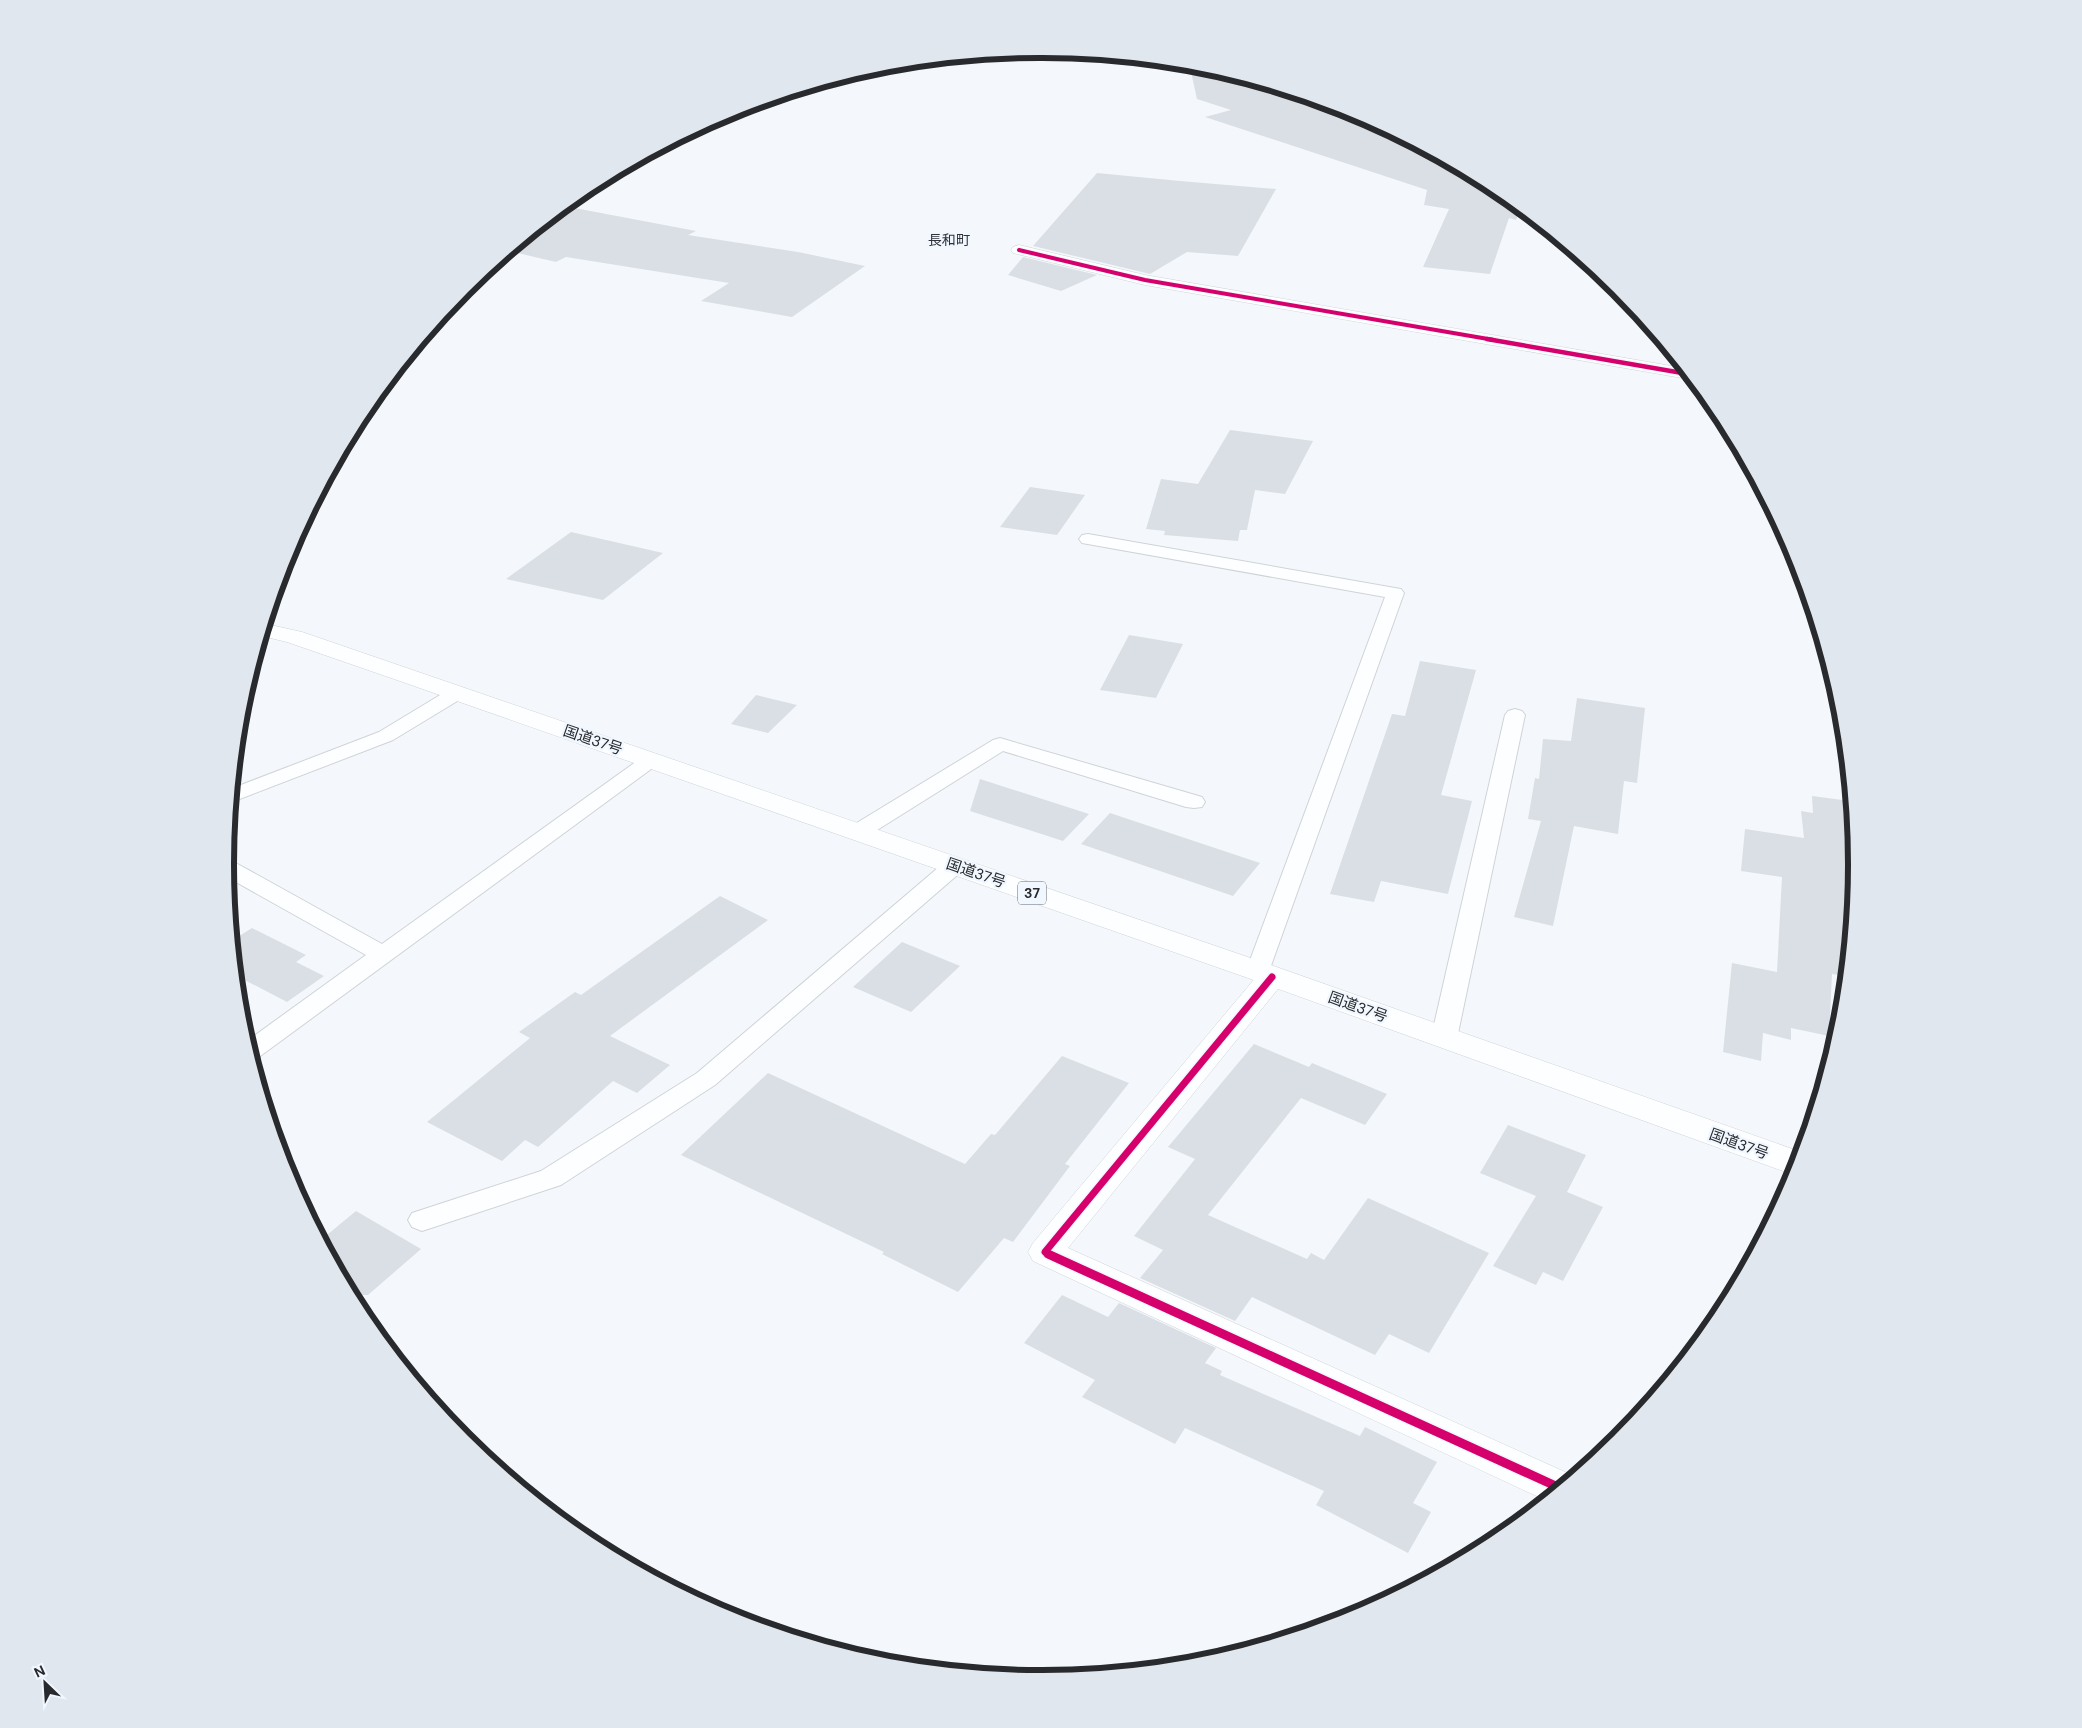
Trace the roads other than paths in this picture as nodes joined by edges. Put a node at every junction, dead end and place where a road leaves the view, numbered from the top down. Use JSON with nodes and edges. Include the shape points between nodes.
{"nodes":[{"id":1,"x":1019,"y":250,"type":"dead end"},
{"id":2,"x":1681,"y":373,"type":"edge"},
{"id":3,"x":1088,"y":539,"type":"dead end"},
{"id":4,"x":269,"y":631,"type":"edge"},
{"id":5,"x":457,"y":693,"type":"junction"},
{"id":6,"x":1515,"y":715,"type":"dead end"},
{"id":7,"x":651,"y":760,"type":"junction"},
{"id":8,"x":238,"y":794,"type":"edge"},
{"id":9,"x":1194,"y":802,"type":"dead end"},
{"id":10,"x":858,"y":832,"type":"junction"},
{"id":11,"x":954,"y":866,"type":"junction"},
{"id":12,"x":234,"y":872,"type":"edge"},
{"id":13,"x":384,"y":956,"type":"junction"},
{"id":14,"x":1265,"y":974,"type":"junction"},
{"id":15,"x":1444,"y":1038,"type":"junction"},
{"id":16,"x":256,"y":1047,"type":"edge"},
{"id":17,"x":1790,"y":1161,"type":"edge"},
{"id":18,"x":422,"y":1220,"type":"dead end"},
{"id":19,"x":1554,"y":1485,"type":"edge"}],
"edges":[{"from":1,"to":2,"type":"main road","via":[[1146,280]]},
{"from":3,"to":14,"type":"lane","via":[[1395,593]]},
{"from":4,"to":5,"type":"main road","name":"国道37号","number":"37"},
{"from":5,"to":7,"type":"main road","name":"国道37号","number":"37"},
{"from":5,"to":8,"type":"lane","via":[[386,736]]},
{"from":6,"to":15,"type":"lane"},
{"from":7,"to":10,"type":"main road","name":"国道37号","number":"37"},
{"from":7,"to":13,"type":"lane"},
{"from":9,"to":10,"type":"lane","via":[[1000,744]]},
{"from":10,"to":11,"type":"main road","name":"国道37号","number":"37"},
{"from":11,"to":14,"type":"main road","name":"国道37号","number":"37"},
{"from":11,"to":18,"type":"lane","via":[[706,1079],[551,1178]]},
{"from":12,"to":13,"type":"lane"},
{"from":13,"to":16,"type":"lane"},
{"from":14,"to":15,"type":"main road","name":"国道37号","number":"37"},
{"from":14,"to":19,"type":"main road","via":[[1045,1252]]},
{"from":15,"to":17,"type":"main road","name":"国道37号","number":"37"}]}
